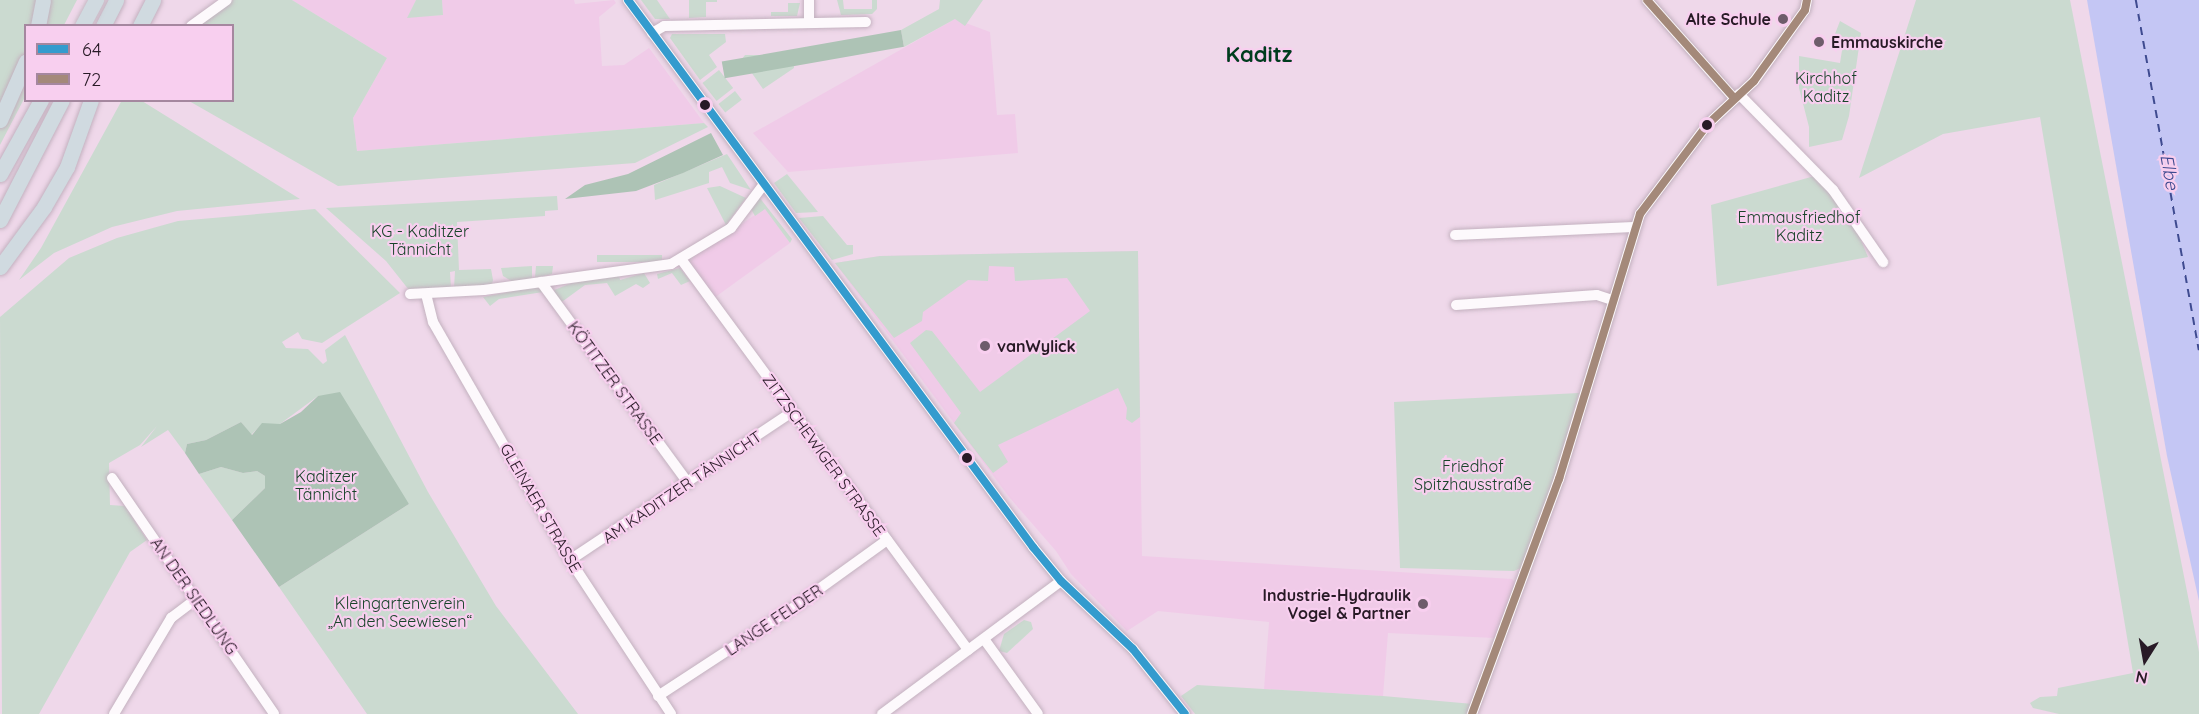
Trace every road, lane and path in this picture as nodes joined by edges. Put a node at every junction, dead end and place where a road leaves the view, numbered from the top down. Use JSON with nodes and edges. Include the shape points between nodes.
{"nodes":[{"id":1,"x":43,"y":0,"type":"edge"},
{"id":2,"x":88,"y":0,"type":"edge"},
{"id":3,"x":96,"y":0,"type":"edge"},
{"id":4,"x":116,"y":0,"type":"edge"},
{"id":5,"x":153,"y":0,"type":"edge"},
{"id":6,"x":227,"y":0,"type":"edge"},
{"id":7,"x":628,"y":0,"type":"edge"},
{"id":8,"x":809,"y":0,"type":"edge"},
{"id":9,"x":1647,"y":0,"type":"edge"},
{"id":10,"x":1807,"y":0,"type":"edge"},
{"id":11,"x":866,"y":22,"type":"dead end"},
{"id":12,"x":809,"y":23,"type":"junction"},
{"id":13,"x":38,"y":24,"type":"edge"},
{"id":14,"x":83,"y":24,"type":"edge"},
{"id":15,"x":93,"y":24,"type":"edge"},
{"id":16,"x":104,"y":24,"type":"edge"},
{"id":17,"x":141,"y":24,"type":"edge"},
{"id":18,"x":194,"y":24,"type":"edge"},
{"id":19,"x":652,"y":33,"type":"junction"},
{"id":20,"x":24,"y":66,"type":"edge"},
{"id":21,"x":1736,"y":96,"type":"junction"},
{"id":22,"x":40,"y":102,"type":"edge"},
{"id":23,"x":61,"y":102,"type":"edge"},
{"id":24,"x":90,"y":102,"type":"edge"},
{"id":25,"x":102,"y":102,"type":"edge"},
{"id":26,"x":0,"y":120,"type":"edge"},
{"id":27,"x":76,"y":146,"type":"junction"},
{"id":28,"x":0,"y":174,"type":"edge"},
{"id":29,"x":764,"y":184,"type":"junction"},
{"id":30,"x":0,"y":220,"type":"edge"},
{"id":31,"x":1634,"y":227,"type":"junction"},
{"id":32,"x":1455,"y":235,"type":"dead end"},
{"id":33,"x":681,"y":259,"type":"junction"},
{"id":34,"x":1883,"y":262,"type":"dead end"},
{"id":35,"x":0,"y":267,"type":"edge"},
{"id":36,"x":541,"y":282,"type":"junction"},
{"id":37,"x":410,"y":294,"type":"dead end"},
{"id":38,"x":426,"y":294,"type":"junction"},
{"id":39,"x":1612,"y":300,"type":"junction"},
{"id":40,"x":1456,"y":305,"type":"dead end"},
{"id":41,"x":792,"y":412,"type":"junction"},
{"id":42,"x":112,"y":478,"type":"dead end"},
{"id":43,"x":689,"y":484,"type":"junction"},
{"id":44,"x":887,"y":540,"type":"junction"},
{"id":45,"x":570,"y":560,"type":"junction"},
{"id":46,"x":1061,"y":581,"type":"junction"},
{"id":47,"x":196,"y":599,"type":"junction"},
{"id":48,"x":984,"y":639,"type":"junction"},
{"id":49,"x":969,"y":650,"type":"junction"},
{"id":50,"x":658,"y":696,"type":"junction"},
{"id":51,"x":273,"y":713,"type":"edge"},
{"id":52,"x":114,"y":714,"type":"edge"},
{"id":53,"x":671,"y":714,"type":"edge"},
{"id":54,"x":882,"y":714,"type":"edge"},
{"id":55,"x":1038,"y":714,"type":"edge"},
{"id":56,"x":1185,"y":714,"type":"edge"},
{"id":57,"x":1472,"y":714,"type":"edge"}],
"edges":[{"from":1,"to":13,"type":"highway"},
{"from":2,"to":15,"type":"highway"},
{"from":3,"to":14,"type":"highway","bridge":true},
{"from":4,"to":16,"type":"highway"},
{"from":5,"to":17,"type":"highway"},
{"from":6,"to":18,"type":"street"},
{"from":7,"to":19,"type":"street"},
{"from":8,"to":12,"type":"street"},
{"from":9,"to":21,"type":"street"},
{"from":10,"to":21,"type":"street","via":[[1754,81]]},
{"from":11,"to":12,"type":"street"},
{"from":12,"to":19,"type":"street","via":[[664,26]]},
{"from":19,"to":29,"type":"street"},
{"from":20,"to":26,"type":"highway"},
{"from":21,"to":31,"type":"street","via":[[1694,140]]},
{"from":21,"to":34,"type":"street","via":[[1833,190]]},
{"from":22,"to":28,"type":"highway"},
{"from":23,"to":30,"type":"highway"},
{"from":24,"to":27,"type":"highway"},
{"from":25,"to":27,"type":"highway","via":[[85,138]]},
{"from":27,"to":35,"type":"highway","via":[[44,207]]},
{"from":29,"to":33,"type":"street","via":[[737,223]]},
{"from":29,"to":46,"type":"street"},
{"from":31,"to":32,"type":"street"},
{"from":31,"to":39,"type":"street"},
{"from":33,"to":36,"type":"street","via":[[650,270]]},
{"from":33,"to":41,"type":"street","name":"ZITZSCHEWIGER STRASSE"},
{"from":36,"to":38,"type":"street"},
{"from":36,"to":43,"type":"street","name":"KÖTITZER STRASSE"},
{"from":37,"to":38,"type":"street"},
{"from":38,"to":45,"type":"street","name":"GLEINAER STRASSE","via":[[433,322]]},
{"from":39,"to":40,"type":"street","via":[[1597,295]]},
{"from":39,"to":57,"type":"street","via":[[1560,479]]},
{"from":41,"to":43,"type":"street","name":"AM KADITZER TÄNNICHT"},
{"from":41,"to":44,"type":"street","name":"ZITZSCHEWIGER STRASSE"},
{"from":42,"to":47,"type":"street","name":"AN DER SIEDLUNG"},
{"from":43,"to":45,"type":"street","name":"AM KADITZER TÄNNICHT"},
{"from":44,"to":49,"type":"street","name":"ZITZSCHEWIGER STRASSE"},
{"from":44,"to":50,"type":"street","name":"LANGE FELDER"},
{"from":45,"to":50,"type":"street","name":"GLEINAER STRASSE"},
{"from":46,"to":48,"type":"street"},
{"from":46,"to":56,"type":"street","via":[[1133,649]]},
{"from":47,"to":51,"type":"street","name":"AN DER SIEDLUNG"},
{"from":47,"to":52,"type":"street","via":[[171,618]]},
{"from":48,"to":49,"type":"street"},
{"from":48,"to":55,"type":"street"},
{"from":49,"to":54,"type":"street"},
{"from":50,"to":53,"type":"street","name":"GLEINAER STRASSE"}]}
